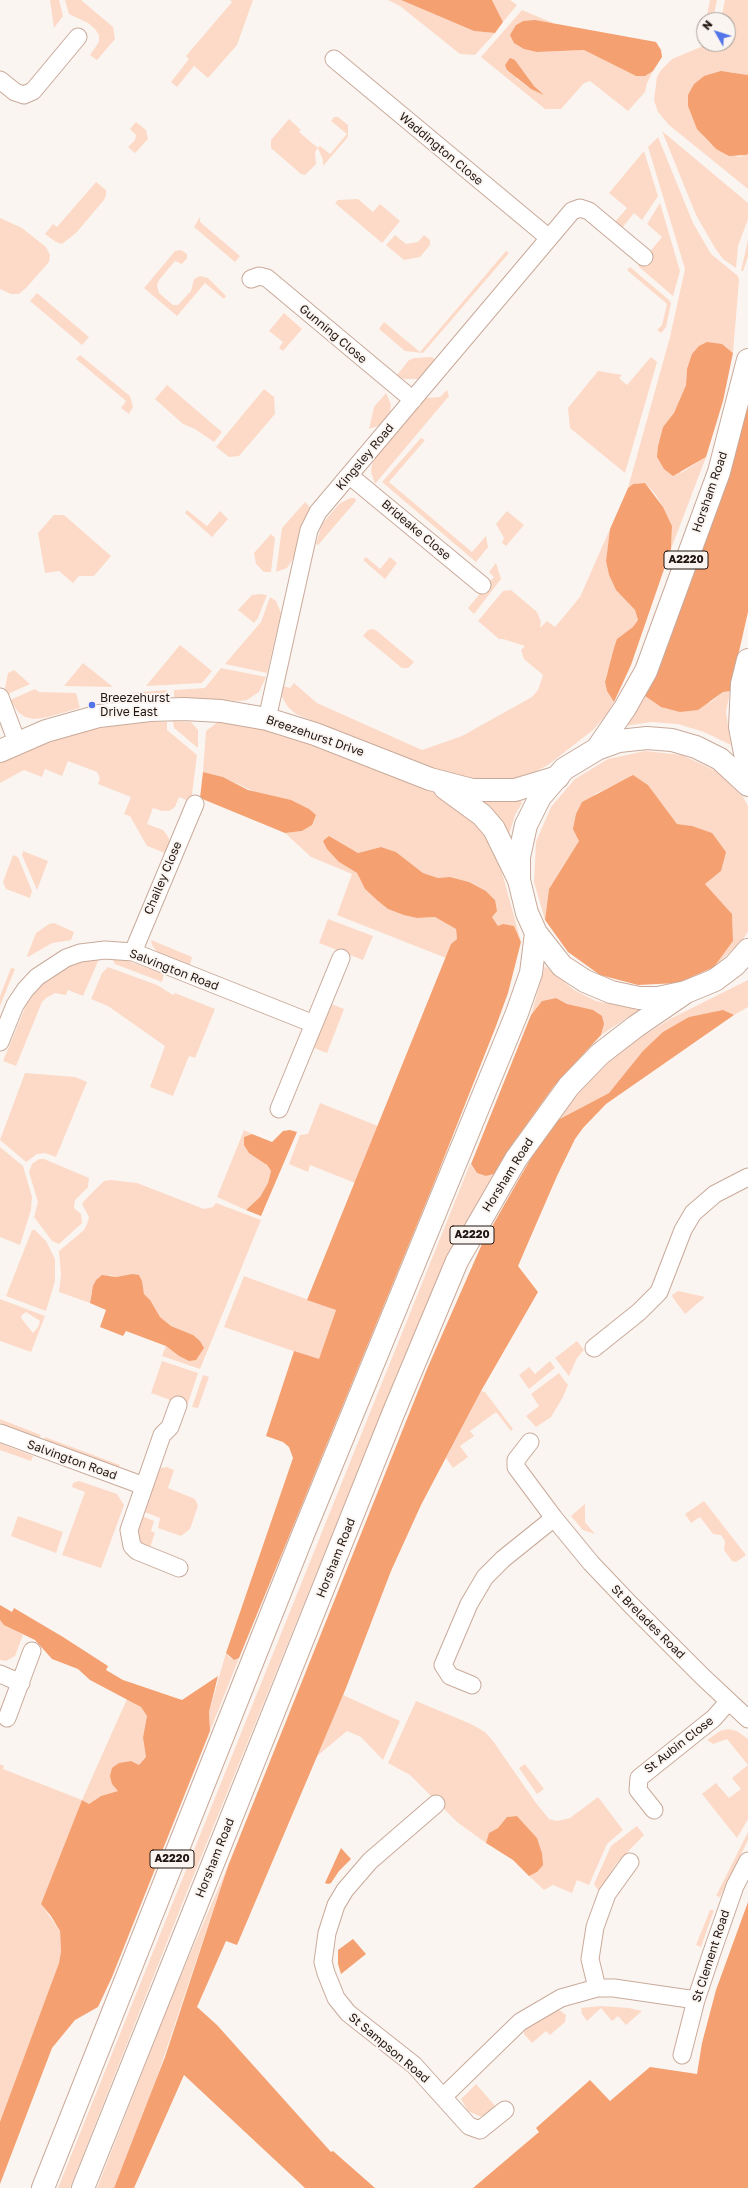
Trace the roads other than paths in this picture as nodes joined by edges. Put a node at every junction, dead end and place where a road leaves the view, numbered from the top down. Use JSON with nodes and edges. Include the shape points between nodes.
{"nodes":[{"id":1,"x":78,"y":38,"type":"dead end"},
{"id":2,"x":334,"y":59,"type":"dead end"},
{"id":3,"x":0,"y":80,"type":"edge"},
{"id":4,"x":549,"y":238,"type":"junction"},
{"id":5,"x":644,"y":257,"type":"dead end"},
{"id":6,"x":251,"y":279,"type":"dead end"},
{"id":7,"x":748,"y":360,"type":"edge"},
{"id":8,"x":413,"y":400,"type":"junction"},
{"id":9,"x":350,"y":476,"type":"junction"},
{"id":10,"x":482,"y":585,"type":"dead end"},
{"id":11,"x":748,"y":660,"type":"edge"},
{"id":12,"x":0,"y":697,"type":"edge"},
{"id":13,"x":267,"y":719,"type":"junction"},
{"id":14,"x":8,"y":746,"type":"edge"},
{"id":15,"x":597,"y":749,"type":"junction"},
{"id":16,"x":748,"y":769,"type":"edge"},
{"id":17,"x":558,"y":777,"type":"junction"},
{"id":18,"x":430,"y":779,"type":"junction"},
{"id":19,"x":748,"y":785,"type":"edge"},
{"id":20,"x":195,"y":804,"type":"dead end"},
{"id":21,"x":519,"y":880,"type":"junction"},
{"id":22,"x":536,"y":933,"type":"junction"},
{"id":23,"x":133,"y":952,"type":"junction"},
{"id":24,"x":342,"y":958,"type":"dead end"},
{"id":25,"x":744,"y":959,"type":"edge"},
{"id":26,"x":686,"y":992,"type":"junction"},
{"id":27,"x":314,"y":1024,"type":"junction"},
{"id":28,"x":0,"y":1042,"type":"edge"},
{"id":29,"x":279,"y":1109,"type":"dead end"},
{"id":30,"x":748,"y":1177,"type":"edge"},
{"id":31,"x":594,"y":1348,"type":"dead end"},
{"id":32,"x":178,"y":1405,"type":"dead end"},
{"id":33,"x":0,"y":1433,"type":"edge"},
{"id":34,"x":530,"y":1442,"type":"dead end"},
{"id":35,"x":144,"y":1486,"type":"junction"},
{"id":36,"x":554,"y":1518,"type":"junction"},
{"id":37,"x":179,"y":1568,"type":"dead end"},
{"id":38,"x":32,"y":1651,"type":"dead end"},
{"id":39,"x":0,"y":1674,"type":"edge"},
{"id":40,"x":20,"y":1682,"type":"junction"},
{"id":41,"x":472,"y":1685,"type":"dead end"},
{"id":42,"x":728,"y":1702,"type":"junction"},
{"id":43,"x":7,"y":1718,"type":"dead end"},
{"id":44,"x":748,"y":1719,"type":"edge"},
{"id":45,"x":436,"y":1804,"type":"dead end"},
{"id":46,"x":654,"y":1810,"type":"dead end"},
{"id":47,"x":748,"y":1861,"type":"edge"},
{"id":48,"x":630,"y":1862,"type":"dead end"},
{"id":49,"x":598,"y":1988,"type":"junction"},
{"id":50,"x":696,"y":2000,"type":"junction"},
{"id":51,"x":682,"y":2055,"type":"dead end"},
{"id":52,"x":443,"y":2097,"type":"junction"},
{"id":53,"x":505,"y":2110,"type":"dead end"},
{"id":54,"x":43,"y":2188,"type":"edge"},
{"id":55,"x":83,"y":2188,"type":"edge"}],
"edges":[{"from":1,"to":3,"type":"street","via":[[33,91],[24,95],[15,92]]},
{"from":2,"to":4,"type":"street","name":"Waddington Close"},
{"from":4,"to":5,"type":"street","name":"Kingsley Road","via":[[572,211],[580,208],[589,211]]},
{"from":4,"to":8,"type":"street","name":"Kingsley Road"},
{"from":6,"to":8,"type":"street","name":"Gunning Close","via":[[259,276],[267,278]]},
{"from":7,"to":15,"type":"main road","name":"Horsham Road","number":"A2220","via":[[719,472],[646,671]]},
{"from":8,"to":9,"type":"street","name":"Kingsley Road"},
{"from":9,"to":10,"type":"street","name":"Brideake Close"},
{"from":9,"to":13,"type":"street","name":"Kingsley Road","via":[[318,512],[309,530]]},
{"from":11,"to":16,"type":"main road","via":[[742,684],[740,727]]},
{"from":12,"to":14,"type":"street"},
{"from":13,"to":14,"type":"main road","name":"Breezehurst Drive","via":[[222,711],[191,709],[125,712],[72,723]]},
{"from":13,"to":18,"type":"main road","name":"Breezehurst Drive","via":[[315,734]]},
{"from":15,"to":17,"type":"main road","via":[[564,769]]},
{"from":15,"to":19,"type":"main road","via":[[619,742],[647,738],[672,740],[696,747],[720,759]]},
{"from":17,"to":18,"type":"main road","name":"Breezehurst Drive","via":[[515,790],[494,791],[472,790]]},
{"from":17,"to":21,"type":"main road","via":[[540,797],[526,825],[519,857]]},
{"from":18,"to":21,"type":"main road","via":[[482,815],[494,829]]},
{"from":20,"to":23,"type":"street","name":"Chailey Close"},
{"from":21,"to":22,"type":"main road","via":[[527,913]]},
{"from":22,"to":26,"type":"main road","via":[[562,966],[585,981],[611,992],[639,998],[658,998]]},
{"from":22,"to":54,"type":"main road","number":"A2220","via":[[531,973],[517,1013],[301,1539]]},
{"from":23,"to":27,"type":"street","name":"Salvington Road"},
{"from":23,"to":28,"type":"street","name":"Salvington Road","via":[[105,950],[80,953],[49,967],[25,990],[15,1005]]},
{"from":24,"to":27,"type":"street"},
{"from":25,"to":26,"type":"main road","via":[[715,980]]},
{"from":26,"to":55,"type":"main road","name":"Horsham Road","number":"A2220","via":[[600,1054],[569,1086],[516,1159],[458,1261],[393,1414]]},
{"from":27,"to":29,"type":"street"},
{"from":30,"to":31,"type":"street","via":[[715,1194],[693,1213],[683,1230],[659,1292],[639,1312]]},
{"from":32,"to":35,"type":"street","via":[[170,1427],[162,1435]]},
{"from":33,"to":35,"type":"street","name":"Salvington Road"},
{"from":34,"to":36,"type":"street","name":"St Brelades Road","via":[[516,1460],[516,1468]]},
{"from":35,"to":37,"type":"street","via":[[129,1530],[132,1546],[146,1556]]},
{"from":36,"to":41,"type":"street","via":[[495,1566],[485,1577],[469,1604],[443,1665],[450,1676]]},
{"from":36,"to":42,"type":"street","name":"St Brelades Road","via":[[611,1584]]},
{"from":38,"to":40,"type":"street"},
{"from":39,"to":40,"type":"street"},
{"from":40,"to":43,"type":"street"},
{"from":42,"to":44,"type":"street","name":"St Brelades Road"},
{"from":42,"to":46,"type":"street","name":"St Aubin Close","via":[[714,1718],[639,1778],[638,1790]]},
{"from":45,"to":52,"type":"street","name":"St Sampson Road","via":[[370,1861],[345,1890],[331,1919],[323,1962],[330,1987],[343,2009],[414,2066]]},
{"from":47,"to":50,"type":"street","name":"St Clement Road","via":[[733,1893]]},
{"from":48,"to":49,"type":"street","via":[[608,1894],[594,1927],[590,1959]]},
{"from":49,"to":50,"type":"street","via":[[631,1989]]},
{"from":49,"to":52,"type":"street","via":[[561,1998],[532,2014],[508,2033]]},
{"from":50,"to":51,"type":"street","name":"St Clement Road"},
{"from":52,"to":53,"type":"street","name":"St Sampson Road","via":[[469,2126],[475,2129],[486,2126]]}]}
